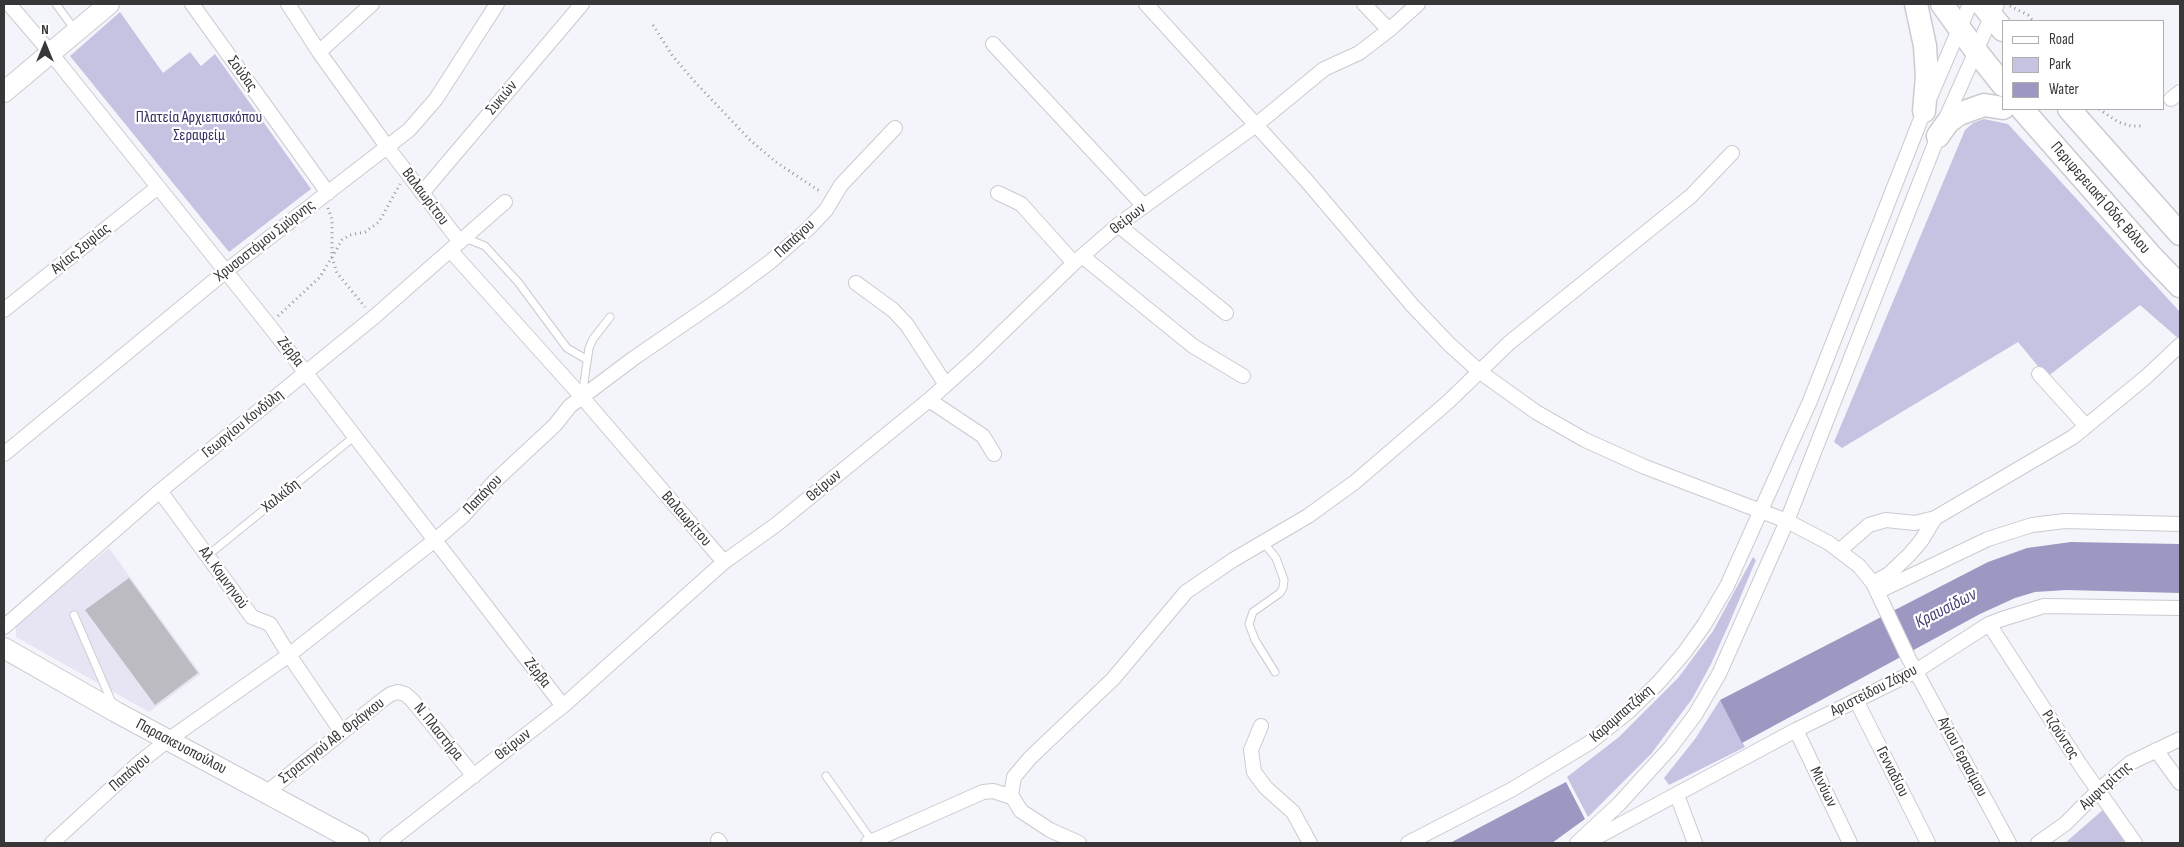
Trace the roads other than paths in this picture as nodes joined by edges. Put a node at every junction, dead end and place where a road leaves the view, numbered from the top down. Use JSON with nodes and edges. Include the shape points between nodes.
{"nodes":[{"id":1,"x":9,"y":4,"type":"edge"},
{"id":2,"x":56,"y":4,"type":"edge"},
{"id":3,"x":109,"y":4,"type":"edge"},
{"id":4,"x":192,"y":4,"type":"edge"},
{"id":5,"x":288,"y":4,"type":"edge"},
{"id":6,"x":372,"y":4,"type":"edge"},
{"id":7,"x":497,"y":4,"type":"edge"},
{"id":8,"x":1146,"y":4,"type":"edge"},
{"id":9,"x":1364,"y":4,"type":"edge"},
{"id":10,"x":1418,"y":4,"type":"edge"},
{"id":11,"x":1916,"y":4,"type":"edge"},
{"id":12,"x":1942,"y":4,"type":"edge"},
{"id":13,"x":1970,"y":4,"type":"edge"},
{"id":14,"x":579,"y":5,"type":"edge"},
{"id":15,"x":1995,"y":12,"type":"edge"},
{"id":16,"x":1960,"y":29,"type":"junction"},
{"id":17,"x":76,"y":30,"type":"junction"},
{"id":18,"x":1389,"y":30,"type":"junction"},
{"id":19,"x":993,"y":44,"type":"dead end"},
{"id":20,"x":1976,"y":51,"type":"junction"},
{"id":21,"x":50,"y":52,"type":"junction"},
{"id":22,"x":319,"y":52,"type":"junction"},
{"id":23,"x":2002,"y":84,"type":"edge"},
{"id":24,"x":4,"y":92,"type":"edge"},
{"id":25,"x":2002,"y":108,"type":"edge"},
{"id":26,"x":2011,"y":110,"type":"edge"},
{"id":27,"x":2070,"y":110,"type":"edge"},
{"id":28,"x":1924,"y":111,"type":"junction"},
{"id":29,"x":2026,"y":114,"type":"edge"},
{"id":30,"x":1256,"y":125,"type":"junction"},
{"id":31,"x":895,"y":128,"type":"dead end"},
{"id":32,"x":1938,"y":136,"type":"junction"},
{"id":33,"x":388,"y":148,"type":"junction"},
{"id":34,"x":1732,"y":152,"type":"dead end"},
{"id":35,"x":158,"y":186,"type":"junction"},
{"id":36,"x":998,"y":192,"type":"dead end"},
{"id":37,"x":422,"y":193,"type":"junction"},
{"id":38,"x":324,"y":196,"type":"junction"},
{"id":39,"x":505,"y":202,"type":"dead end"},
{"id":40,"x":1144,"y":206,"type":"junction"},
{"id":41,"x":1118,"y":226,"type":"junction"},
{"id":42,"x":2180,"y":234,"type":"edge"},
{"id":43,"x":455,"y":246,"type":"junction"},
{"id":44,"x":1078,"y":260,"type":"junction"},
{"id":45,"x":226,"y":271,"type":"junction"},
{"id":46,"x":856,"y":283,"type":"dead end"},
{"id":47,"x":2180,"y":286,"type":"edge"},
{"id":48,"x":4,"y":310,"type":"edge"},
{"id":49,"x":1226,"y":312,"type":"dead end"},
{"id":50,"x":610,"y":317,"type":"dead end"},
{"id":51,"x":2180,"y":345,"type":"edge"},
{"id":52,"x":586,"y":359,"type":"junction"},
{"id":53,"x":1480,"y":372,"type":"junction"},
{"id":54,"x":306,"y":373,"type":"junction"},
{"id":55,"x":2039,"y":374,"type":"dead end"},
{"id":56,"x":1243,"y":376,"type":"dead end"},
{"id":57,"x":946,"y":385,"type":"junction"},
{"id":58,"x":582,"y":397,"type":"junction"},
{"id":59,"x":929,"y":400,"type":"junction"},
{"id":60,"x":2086,"y":426,"type":"junction"},
{"id":61,"x":355,"y":436,"type":"junction"},
{"id":62,"x":4,"y":454,"type":"edge"},
{"id":63,"x":994,"y":454,"type":"dead end"},
{"id":64,"x":160,"y":490,"type":"junction"},
{"id":65,"x":1762,"y":510,"type":"junction"},
{"id":66,"x":1935,"y":518,"type":"junction"},
{"id":67,"x":1787,"y":521,"type":"junction"},
{"id":68,"x":2180,"y":524,"type":"edge"},
{"id":69,"x":435,"y":540,"type":"junction"},
{"id":70,"x":1263,"y":542,"type":"junction"},
{"id":71,"x":1839,"y":551,"type":"junction"},
{"id":72,"x":207,"y":556,"type":"junction"},
{"id":73,"x":724,"y":562,"type":"junction"},
{"id":74,"x":1875,"y":588,"type":"junction"},
{"id":75,"x":2180,"y":608,"type":"edge"},
{"id":76,"x":74,"y":616,"type":"dead end"},
{"id":77,"x":1989,"y":624,"type":"junction"},
{"id":78,"x":4,"y":627,"type":"edge"},
{"id":79,"x":4,"y":648,"type":"edge"},
{"id":80,"x":289,"y":655,"type":"junction"},
{"id":81,"x":1916,"y":671,"type":"junction"},
{"id":82,"x":1275,"y":672,"type":"dead end"},
{"id":83,"x":398,"y":692,"type":"joint"},
{"id":84,"x":1856,"y":700,"type":"junction"},
{"id":85,"x":563,"y":706,"type":"junction"},
{"id":86,"x":116,"y":712,"type":"junction"},
{"id":87,"x":1261,"y":726,"type":"dead end"},
{"id":88,"x":1796,"y":730,"type":"junction"},
{"id":89,"x":341,"y":731,"type":"junction"},
{"id":90,"x":2180,"y":739,"type":"edge"},
{"id":91,"x":168,"y":740,"type":"junction"},
{"id":92,"x":2156,"y":750,"type":"junction"},
{"id":93,"x":474,"y":776,"type":"junction"},
{"id":94,"x":826,"y":776,"type":"dead end"},
{"id":95,"x":2180,"y":784,"type":"edge"},
{"id":96,"x":2098,"y":790,"type":"junction"},
{"id":97,"x":266,"y":793,"type":"junction"},
{"id":98,"x":1677,"y":794,"type":"junction"},
{"id":99,"x":1012,"y":797,"type":"junction"},
{"id":100,"x":1600,"y":840,"type":"edge"},
{"id":101,"x":870,"y":842,"type":"edge"},
{"id":102,"x":52,"y":843,"type":"edge"},
{"id":103,"x":359,"y":843,"type":"edge"},
{"id":104,"x":387,"y":843,"type":"edge"},
{"id":105,"x":1079,"y":843,"type":"edge"},
{"id":106,"x":1310,"y":843,"type":"edge"},
{"id":107,"x":1408,"y":843,"type":"edge"},
{"id":108,"x":1577,"y":843,"type":"edge"},
{"id":109,"x":1585,"y":843,"type":"edge"},
{"id":110,"x":1695,"y":843,"type":"edge"},
{"id":111,"x":1850,"y":843,"type":"edge"},
{"id":112,"x":1928,"y":843,"type":"edge"},
{"id":113,"x":2009,"y":843,"type":"edge"},
{"id":114,"x":2038,"y":843,"type":"edge"},
{"id":115,"x":2134,"y":843,"type":"edge"}],
"edges":[{"from":1,"to":21,"type":"street","name":"Ζέρβα"},
{"from":2,"to":17,"type":"lane"},
{"from":3,"to":17,"type":"street"},
{"from":4,"to":38,"type":"street","name":"Σούδας"},
{"from":5,"to":22,"type":"street","name":"Βαλαωρίτου"},
{"from":6,"to":22,"type":"street"},
{"from":7,"to":33,"type":"street","name":"Χρυσοστόμου Σμύρνης","via":[[436,99]]},
{"from":8,"to":30,"type":"street","name":"Αγίου Γερασίμου"},
{"from":9,"to":18,"type":"street"},
{"from":10,"to":18,"type":"street","name":"Θείρων"},
{"from":11,"to":28,"type":"main road","via":[[1925,46]]},
{"from":12,"to":16,"type":"main road"},
{"from":13,"to":16,"type":"street","name":"Καραμπατζάκη"},
{"from":14,"to":37,"type":"street","name":"Συκιών"},
{"from":15,"to":20,"type":"street"},
{"from":16,"to":20,"type":"main road"},
{"from":16,"to":28,"type":"street","name":"Καραμπατζάκη"},
{"from":17,"to":21,"type":"street"},
{"from":18,"to":30,"type":"street","name":"Θείρων","via":[[1359,53],[1324,69]]},
{"from":19,"to":40,"type":"street"},
{"from":20,"to":23,"type":"main road"},
{"from":20,"to":32,"type":"street"},
{"from":21,"to":24,"type":"street"},
{"from":21,"to":35,"type":"street","name":"Ζέρβα"},
{"from":22,"to":33,"type":"street","name":"Βαλαωρίτου"},
{"from":25,"to":32,"type":"main road","via":[[1984,105],[1966,110],[1948,122]]},
{"from":26,"to":29,"type":"main road"},
{"from":27,"to":42,"type":"main road"},
{"from":28,"to":65,"type":"street","name":"Καραμπατζάκη","via":[[1810,401]]},
{"from":29,"to":47,"type":"main road","name":"Περιφερειακή Οδός Βόλου"},
{"from":30,"to":40,"type":"street","name":"Θείρων"},
{"from":30,"to":53,"type":"street","name":"Αγίου Γερασίμου","via":[[1412,305]]},
{"from":31,"to":58,"type":"street","name":"Παπάγου","via":[[841,185],[810,228],[720,300]]},
{"from":32,"to":67,"type":"street"},
{"from":33,"to":37,"type":"street","name":"Βαλαωρίτου"},
{"from":33,"to":38,"type":"street","name":"Χρυσοστόμου Σμύρνης"},
{"from":34,"to":53,"type":"street","via":[[1691,196],[1510,343]]},
{"from":35,"to":45,"type":"street","name":"Ζέρβα"},
{"from":35,"to":48,"type":"street","name":"Αγίας Σοφίας"},
{"from":36,"to":44,"type":"street","via":[[1021,204]]},
{"from":37,"to":43,"type":"street","name":"Βαλαωρίτου"},
{"from":38,"to":45,"type":"street","name":"Χρυσοστόμου Σμύρνης"},
{"from":39,"to":43,"type":"street","name":"Γεωργίου Κονδύλη"},
{"from":40,"to":41,"type":"street","name":"Θείρων"},
{"from":41,"to":44,"type":"street","name":"Θείρων"},
{"from":41,"to":49,"type":"street"},
{"from":43,"to":52,"type":"lane","name":"Βαλαωρίτου","via":[[470,240],[486,246],[518,282],[562,342]]},
{"from":43,"to":54,"type":"street","name":"Γεωργίου Κονδύλη"},
{"from":43,"to":58,"type":"street","name":"Βαλαωρίτου"},
{"from":44,"to":56,"type":"street","via":[[1193,346]]},
{"from":44,"to":57,"type":"street","name":"Θείρων"},
{"from":45,"to":54,"type":"street","name":"Ζέρβα"},
{"from":45,"to":62,"type":"street","name":"Χρυσοστόμου Σμύρνης"},
{"from":46,"to":57,"type":"street","via":[[893,310],[907,325]]},
{"from":50,"to":52,"type":"lane","via":[[592,340]]},
{"from":51,"to":60,"type":"street"},
{"from":52,"to":58,"type":"lane"},
{"from":53,"to":65,"type":"street","name":"Αγίου Γερασίμου","via":[[1536,412],[1594,444],[1645,467]]},
{"from":53,"to":70,"type":"street","via":[[1332,500]]},
{"from":54,"to":61,"type":"street","name":"Ζέρβα"},
{"from":54,"to":64,"type":"street","name":"Γεωργίου Κονδύλη"},
{"from":55,"to":60,"type":"street"},
{"from":57,"to":59,"type":"street","name":"Θείρων"},
{"from":58,"to":69,"type":"street","name":"Παπάγου"},
{"from":58,"to":73,"type":"street","name":"Βαλαωρίτου"},
{"from":59,"to":63,"type":"street","via":[[983,436]]},
{"from":59,"to":73,"type":"street","name":"Θείρων","via":[[800,506]]},
{"from":60,"to":66,"type":"street","via":[[2073,437]]},
{"from":61,"to":69,"type":"street","name":"Ζέρβα"},
{"from":61,"to":72,"type":"lane","name":"Χαλκίδη"},
{"from":64,"to":72,"type":"street","name":"Αλ. Κομνηνού"},
{"from":64,"to":78,"type":"street","name":"Γεωργίου Κονδύλη"},
{"from":65,"to":67,"type":"street","name":"Αγίου Γερασίμου"},
{"from":65,"to":107,"type":"street","name":"Καραμπατζάκη","via":[[1727,586],[1704,625],[1680,658],[1640,700],[1589,743],[1545,771]]},
{"from":66,"to":71,"type":"street","via":[[1915,523],[1886,520],[1868,525]]},
{"from":66,"to":74,"type":"street","via":[[1909,555]]},
{"from":67,"to":71,"type":"street","name":"Αγίου Γερασίμου"},
{"from":67,"to":108,"type":"street","via":[[1726,661],[1700,707],[1670,748],[1619,804]]},
{"from":68,"to":74,"type":"street","via":[[2065,521],[2032,524],[1988,539]]},
{"from":69,"to":80,"type":"street","name":"Παπάγου"},
{"from":69,"to":85,"type":"street","name":"Ζέρβα"},
{"from":70,"to":82,"type":"lane","via":[[1276,558],[1284,580],[1283,588],[1253,612],[1249,624]]},
{"from":70,"to":99,"type":"street","via":[[1186,592],[1113,679],[1022,767],[1011,784]]},
{"from":71,"to":74,"type":"street","name":"Αγίου Γερασίμου","via":[[1859,566]]},
{"from":72,"to":80,"type":"street","name":"Αλ. Κομνηνού","via":[[252,616],[270,624]]},
{"from":73,"to":85,"type":"street","name":"Θείρων"},
{"from":74,"to":81,"type":"street","name":"Αγίου Γερασίμου"},
{"from":75,"to":77,"type":"street","name":"Αριστείδου Ζάχου","via":[[2044,606]]},
{"from":76,"to":86,"type":"lane"},
{"from":77,"to":81,"type":"street","name":"Αριστείδου Ζάχου"},
{"from":77,"to":96,"type":"street","name":"Ριζούντος"},
{"from":79,"to":86,"type":"street","name":"Παρασκευοπούλου"},
{"from":80,"to":89,"type":"street","name":"Αλ. Κομνηνού"},
{"from":80,"to":91,"type":"street","name":"Παπάγου"},
{"from":81,"to":84,"type":"street","name":"Αριστείδου Ζάχου"},
{"from":81,"to":113,"type":"street","name":"Αγίου Γερασίμου"},
{"from":83,"to":89,"type":"street","name":"Στρατηγού Αθ. Φράγκου"},
{"from":83,"to":93,"type":"street","name":"Ν. Πλαστήρα","via":[[412,700]]},
{"from":84,"to":88,"type":"street","name":"Αριστείδου Ζάχου"},
{"from":84,"to":112,"type":"street","name":"Γενναδίου"},
{"from":85,"to":93,"type":"street","name":"Θείρων"},
{"from":86,"to":91,"type":"street","name":"Παρασκευοπούλου"},
{"from":87,"to":106,"type":"street","via":[[1251,750],[1254,772],[1292,812]]},
{"from":88,"to":98,"type":"street","name":"Αριστείδου Ζάχου"},
{"from":88,"to":111,"type":"street","name":"Μινύων"},
{"from":89,"to":97,"type":"street","name":"Στρατηγού Αθ. Φράγκου"},
{"from":90,"to":92,"type":"street","name":"Αμφιτρίτης"},
{"from":91,"to":97,"type":"street","name":"Παρασκευοπούλου"},
{"from":91,"to":102,"type":"street","name":"Παπάγου"},
{"from":92,"to":95,"type":"street"},
{"from":92,"to":96,"type":"street","name":"Αμφιτρίτης","via":[[2130,763]]},
{"from":93,"to":104,"type":"street","name":"Θείρων"},
{"from":94,"to":101,"type":"lane"},
{"from":96,"to":114,"type":"street","name":"Αμφιτρίτης","via":[[2065,824]]},
{"from":96,"to":115,"type":"street","name":"Ριζούντος"},
{"from":97,"to":103,"type":"street","name":"Παρασκευοπούλου"},
{"from":98,"to":100,"type":"street","name":"Αριστείδου Ζάχου"},
{"from":98,"to":110,"type":"street"},
{"from":99,"to":101,"type":"street","via":[[993,791],[983,792]]},
{"from":99,"to":105,"type":"street","via":[[1021,811],[1050,830]]},
{"from":100,"to":109,"type":"street","name":"Αριστείδου Ζάχου"}]}
